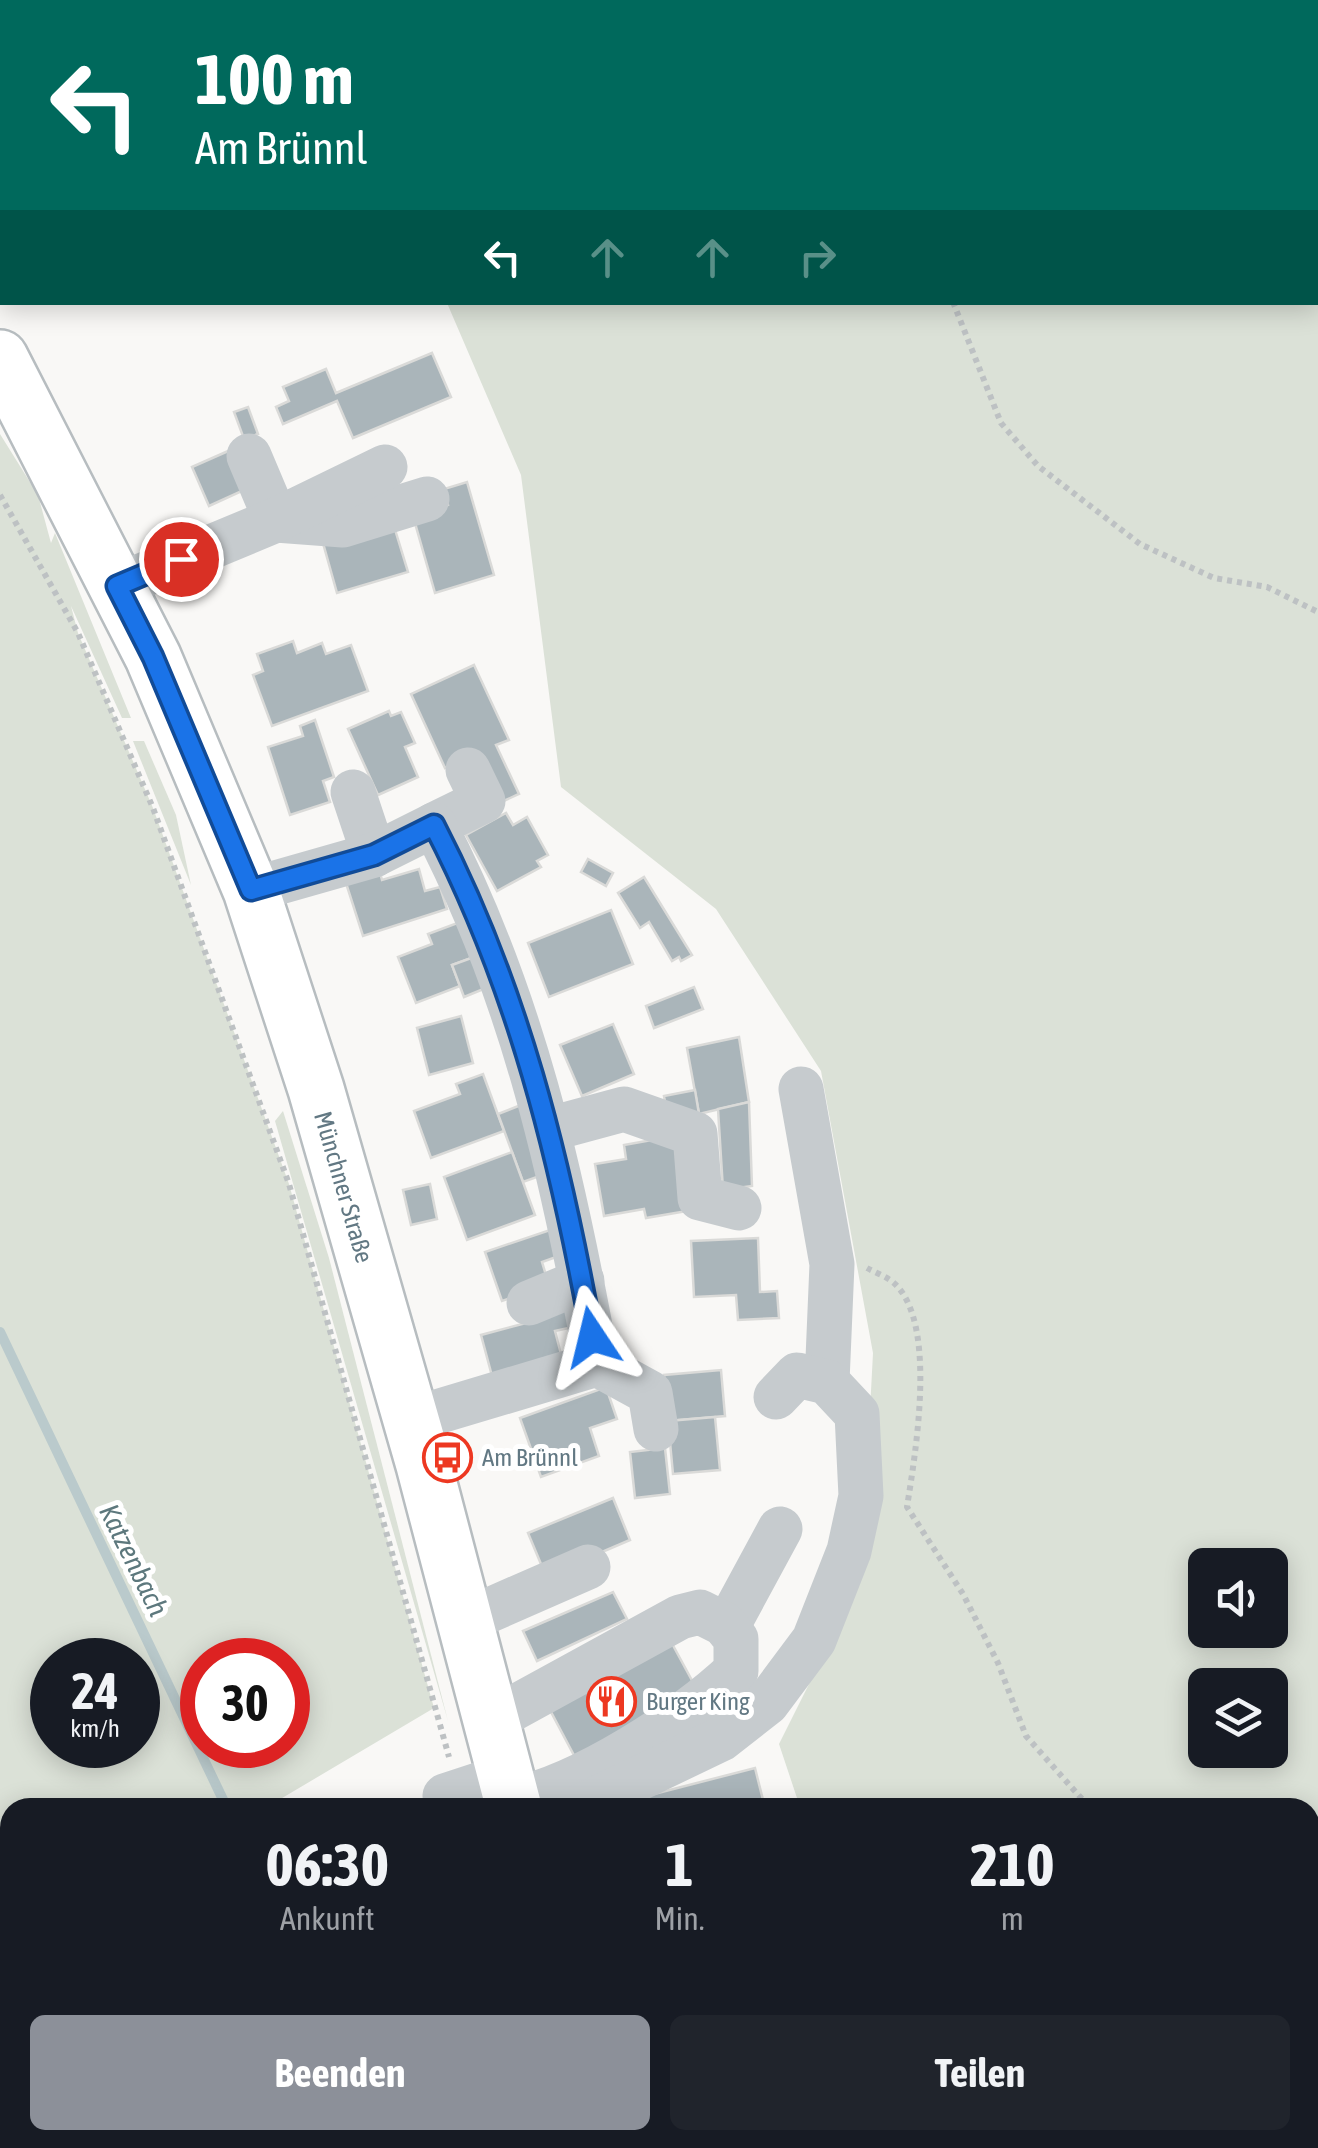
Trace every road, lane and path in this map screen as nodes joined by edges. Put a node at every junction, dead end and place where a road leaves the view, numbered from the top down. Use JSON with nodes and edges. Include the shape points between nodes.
{"nodes":[{"id":1,"x":954,"y":305,"type":"edge"},
{"id":2,"x":0,"y":358,"type":"edge"},
{"id":3,"x":0,"y":410,"type":"edge"},
{"id":4,"x":249,"y":456,"type":"dead end"},
{"id":5,"x":385,"y":467,"type":"dead end"},
{"id":6,"x":0,"y":494,"type":"edge"},
{"id":7,"x":427,"y":499,"type":"dead end"},
{"id":8,"x":276,"y":520,"type":"junction"},
{"id":9,"x":88,"y":531,"type":"junction"},
{"id":10,"x":117,"y":586,"type":"junction"},
{"id":11,"x":1318,"y":612,"type":"edge"},
{"id":12,"x":131,"y":729,"type":"dead end"},
{"id":13,"x":120,"y":732,"type":"junction"},
{"id":14,"x":468,"y":770,"type":"dead end"},
{"id":15,"x":353,"y":792,"type":"dead end"},
{"id":16,"x":434,"y":825,"type":"junction"},
{"id":17,"x":374,"y":855,"type":"junction"},
{"id":18,"x":251,"y":890,"type":"junction"},
{"id":19,"x":801,"y":1089,"type":"dead end"},
{"id":20,"x":550,"y":1130,"type":"junction"},
{"id":21,"x":739,"y":1208,"type":"dead end"},
{"id":22,"x":832,"y":1264,"type":"junction"},
{"id":23,"x":582,"y":1281,"type":"junction"},
{"id":24,"x":529,"y":1303,"type":"dead end"},
{"id":25,"x":598,"y":1364,"type":"junction"},
{"id":26,"x":827,"y":1382,"type":"junction"},
{"id":27,"x":776,"y":1397,"type":"dead end"},
{"id":28,"x":410,"y":1420,"type":"junction"},
{"id":29,"x":656,"y":1429,"type":"dead end"},
{"id":30,"x":780,"y":1529,"type":"dead end"},
{"id":31,"x":588,"y":1567,"type":"dead end"},
{"id":32,"x":467,"y":1620,"type":"junction"},
{"id":33,"x":726,"y":1628,"type":"junction"},
{"id":34,"x":492,"y":1720,"type":"junction"},
{"id":35,"x":486,"y":1790,"type":"edge"},
{"id":36,"x":598,"y":1798,"type":"edge"},
{"id":37,"x":1081,"y":1798,"type":"edge"}],
"edges":[{"from":1,"to":11,"type":"path","via":[[1001,423],[1038,466],[1140,544],[1214,578],[1267,587]]},
{"from":2,"to":9,"type":"main road"},
{"from":3,"to":9,"type":"main road"},
{"from":4,"to":8,"type":"street"},
{"from":5,"to":8,"type":"street"},
{"from":6,"to":13,"type":"path","via":[[78,634]]},
{"from":7,"to":8,"type":"street","via":[[342,525]]},
{"from":8,"to":10,"type":"street"},
{"from":9,"to":10,"type":"main road","name":"Münchner Straße"},
{"from":10,"to":18,"type":"main road","name":"Münchner Straße"},
{"from":12,"to":13,"type":"path"},
{"from":13,"to":35,"type":"path","via":[[289,1184],[369,1484]]},
{"from":14,"to":16,"type":"street","via":[[483,801]]},
{"from":15,"to":17,"type":"street"},
{"from":16,"to":17,"type":"street"},
{"from":16,"to":20,"type":"street","via":[[495,956]]},
{"from":17,"to":18,"type":"street"},
{"from":18,"to":28,"type":"main road","name":"Münchner Straße","via":[[316,1089]]},
{"from":19,"to":22,"type":"street"},
{"from":20,"to":21,"type":"street","via":[[624,1109],[696,1134],[700,1198]]},
{"from":20,"to":23,"type":"street"},
{"from":22,"to":26,"type":"street"},
{"from":22,"to":37,"type":"path","via":[[862,1265],[896,1284],[911,1312],[923,1397],[907,1508],[963,1594],[1026,1736]]},
{"from":23,"to":24,"type":"street"},
{"from":23,"to":25,"type":"street"},
{"from":25,"to":28,"type":"street"},
{"from":25,"to":29,"type":"street","via":[[650,1393]]},
{"from":26,"to":27,"type":"street","via":[[797,1375]]},
{"from":26,"to":36,"type":"street","via":[[857,1414],[861,1496],[850,1551],[814,1640],[767,1703],[720,1739]]},
{"from":28,"to":32,"type":"main road","name":"Münchner Straße"},
{"from":30,"to":33,"type":"street"},
{"from":31,"to":32,"type":"street"},
{"from":32,"to":34,"type":"main road","name":"Münchner Straße"},
{"from":33,"to":34,"type":"street","via":[[700,1612],[680,1617]]},
{"from":33,"to":35,"type":"street","via":[[736,1638],[736,1671],[700,1706],[575,1778]]},
{"from":34,"to":35,"type":"main road","name":"Münchner Straße"}]}
